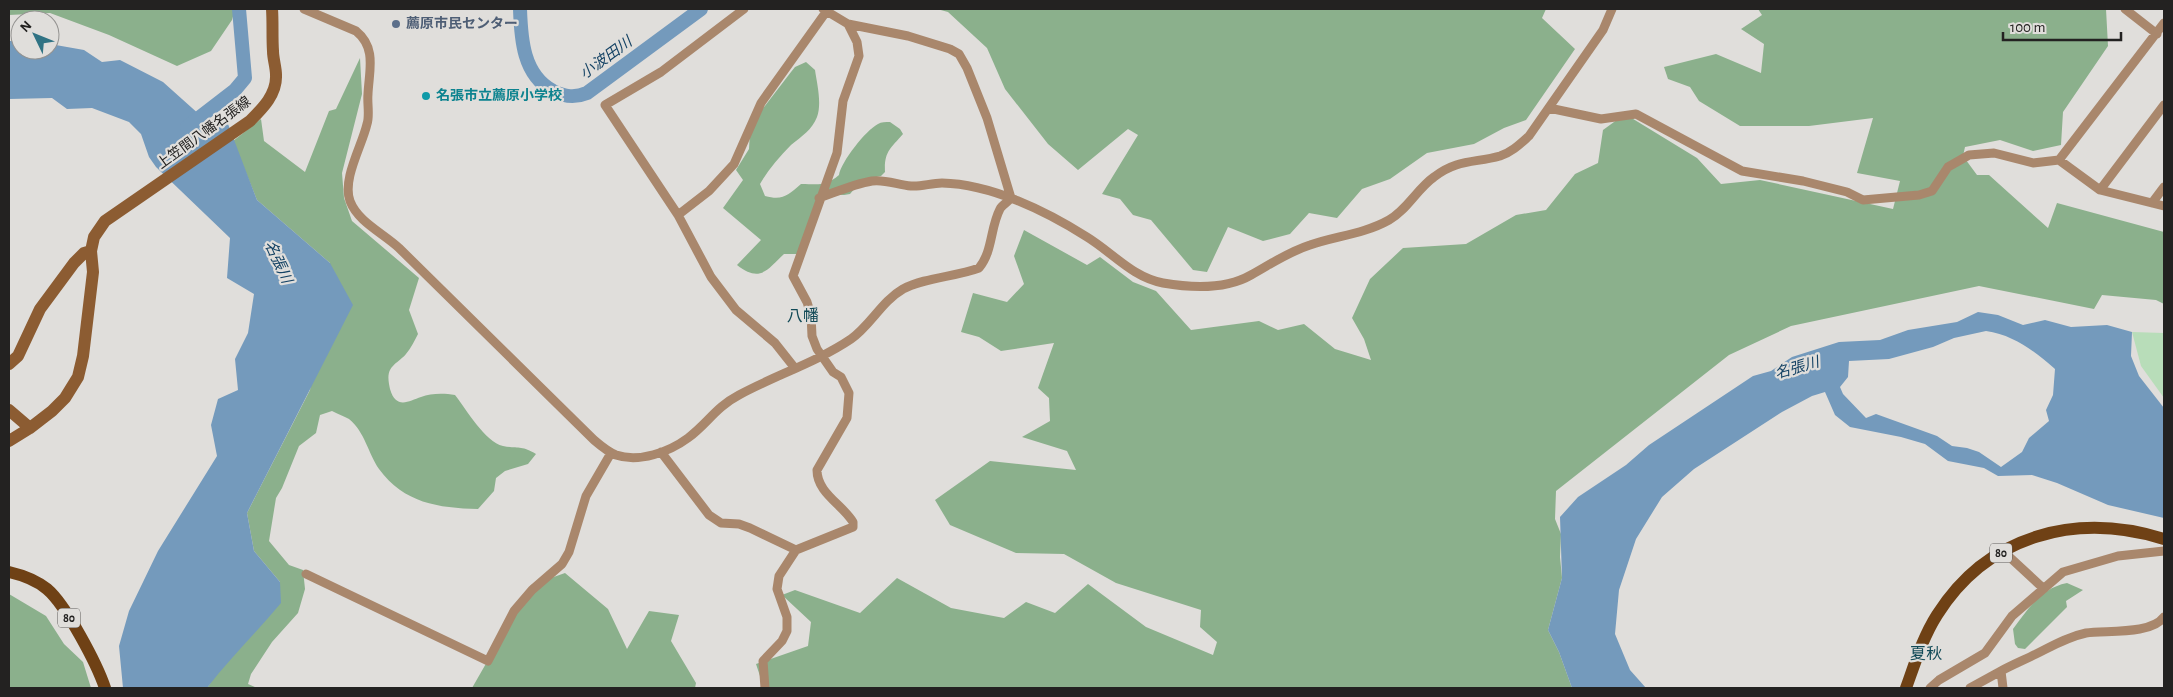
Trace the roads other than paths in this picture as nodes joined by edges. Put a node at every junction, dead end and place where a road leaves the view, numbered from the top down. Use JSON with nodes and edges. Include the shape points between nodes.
{"nodes":[{"id":1,"x":272,"y":9,"type":"edge"},
{"id":2,"x":304,"y":9,"type":"edge"},
{"id":3,"x":744,"y":9,"type":"edge"},
{"id":4,"x":1612,"y":9,"type":"edge"},
{"id":5,"x":2125,"y":9,"type":"edge"},
{"id":6,"x":825,"y":10,"type":"edge"},
{"id":7,"x":848,"y":24,"type":"junction"},
{"id":8,"x":2164,"y":24,"type":"edge"},
{"id":9,"x":2156,"y":34,"type":"junction"},
{"id":10,"x":2164,"y":105,"type":"edge"},
{"id":11,"x":1549,"y":108,"type":"junction"},
{"id":12,"x":2060,"y":160,"type":"junction"},
{"id":13,"x":2164,"y":187,"type":"edge"},
{"id":14,"x":2100,"y":190,"type":"junction"},
{"id":15,"x":820,"y":198,"type":"junction"},
{"id":16,"x":1011,"y":198,"type":"junction"},
{"id":17,"x":2152,"y":203,"type":"junction"},
{"id":18,"x":2164,"y":206,"type":"edge"},
{"id":19,"x":678,"y":216,"type":"junction"},
{"id":20,"x":91,"y":251,"type":"junction"},
{"id":21,"x":823,"y":356,"type":"junction"},
{"id":22,"x":9,"y":364,"type":"edge"},
{"id":23,"x":794,"y":367,"type":"junction"},
{"id":24,"x":9,"y":410,"type":"edge"},
{"id":25,"x":30,"y":428,"type":"junction"},
{"id":26,"x":9,"y":441,"type":"edge"},
{"id":27,"x":661,"y":452,"type":"junction"},
{"id":28,"x":611,"y":453,"type":"junction"},
{"id":29,"x":2164,"y":539,"type":"edge"},
{"id":30,"x":796,"y":550,"type":"junction"},
{"id":31,"x":2164,"y":551,"type":"edge"},
{"id":32,"x":2003,"y":552,"type":"junction"},
{"id":33,"x":9,"y":572,"type":"edge"},
{"id":34,"x":306,"y":574,"type":"dead end"},
{"id":35,"x":2042,"y":588,"type":"junction"},
{"id":36,"x":2164,"y":617,"type":"edge"},
{"id":37,"x":2001,"y":671,"type":"junction"},
{"id":38,"x":105,"y":688,"type":"edge"},
{"id":39,"x":765,"y":688,"type":"edge"},
{"id":40,"x":1906,"y":688,"type":"edge"},
{"id":41,"x":1930,"y":688,"type":"edge"},
{"id":42,"x":1970,"y":688,"type":"edge"},
{"id":43,"x":2003,"y":688,"type":"edge"}],
"edges":[{"from":1,"to":20,"type":"main road","name":"上笠間八幡名張線","via":[[276,74],[275,85],[265,107],[105,221],[94,237]]},
{"from":2,"to":28,"type":"street","via":[[356,31],[369,48],[368,123],[348,186],[358,214],[398,248]]},
{"from":3,"to":19,"type":"street","via":[[661,72],[605,105]]},
{"from":4,"to":11,"type":"street","via":[[1603,30]]},
{"from":5,"to":9,"type":"street"},
{"from":6,"to":7,"type":"street"},
{"from":6,"to":19,"type":"street","via":[[761,103],[734,164],[709,191]]},
{"from":7,"to":15,"type":"street","via":[[857,42],[859,56],[843,101],[837,153]]},
{"from":7,"to":16,"type":"street","via":[[908,36],[959,54],[987,118]]},
{"from":8,"to":9,"type":"street"},
{"from":9,"to":12,"type":"street"},
{"from":10,"to":14,"type":"street"},
{"from":11,"to":12,"type":"street","via":[[1601,119],[1636,114],[1738,169],[1811,183],[1847,192],[1863,200],[1932,191],[1948,167],[1969,155],[1994,153],[2033,164]]},
{"from":11,"to":16,"type":"street","via":[[1516,148],[1500,156],[1451,166],[1433,177],[1390,220],[1311,245],[1228,285],[1201,287],[1142,277],[1070,226]]},
{"from":12,"to":14,"type":"street"},
{"from":13,"to":17,"type":"street"},
{"from":14,"to":17,"type":"street"},
{"from":15,"to":16,"type":"street","via":[[880,181],[912,186],[941,183]]},
{"from":15,"to":21,"type":"street","via":[[793,276],[807,302],[812,336]]},
{"from":16,"to":21,"type":"street","via":[[1000,208],[990,246],[979,268],[902,289],[853,338]]},
{"from":17,"to":18,"type":"street"},
{"from":19,"to":23,"type":"street","via":[[711,276],[736,310],[775,342]]},
{"from":20,"to":22,"type":"main road","via":[[74,263],[45,302],[18,356]]},
{"from":20,"to":25,"type":"main road","name":"上笠間八幡名張線","via":[[93,272],[78,377],[65,398]]},
{"from":21,"to":23,"type":"street"},
{"from":21,"to":30,"type":"street","via":[[846,384],[850,405],[847,418],[817,470],[817,479],[822,489],[850,517],[853,527]]},
{"from":23,"to":27,"type":"street","via":[[724,403],[688,438]]},
{"from":24,"to":25,"type":"main road"},
{"from":25,"to":26,"type":"main road","name":"上笠間八幡名張線"},
{"from":27,"to":28,"type":"street","via":[[632,457]]},
{"from":27,"to":30,"type":"street","via":[[709,515],[721,523],[750,528]]},
{"from":28,"to":34,"type":"street","via":[[586,496],[569,552],[562,564],[514,611],[488,661]]},
{"from":29,"to":32,"type":"main road","number":"80","via":[[2135,530],[2078,527],[2030,538]]},
{"from":30,"to":39,"type":"street","via":[[779,576],[777,589],[788,625],[782,641],[764,661]]},
{"from":31,"to":35,"type":"street","via":[[2118,556],[2063,572]]},
{"from":32,"to":35,"type":"street"},
{"from":32,"to":40,"type":"main road","number":"80","via":[[1974,572],[1944,604],[1926,633]]},
{"from":33,"to":38,"type":"main road","number":"80","via":[[36,582],[55,596],[91,654]]},
{"from":35,"to":41,"type":"street","via":[[2012,616],[1985,653]]},
{"from":36,"to":37,"type":"street","via":[[2159,623],[2128,630],[2072,636]]},
{"from":37,"to":42,"type":"street"},
{"from":37,"to":43,"type":"street"}]}
